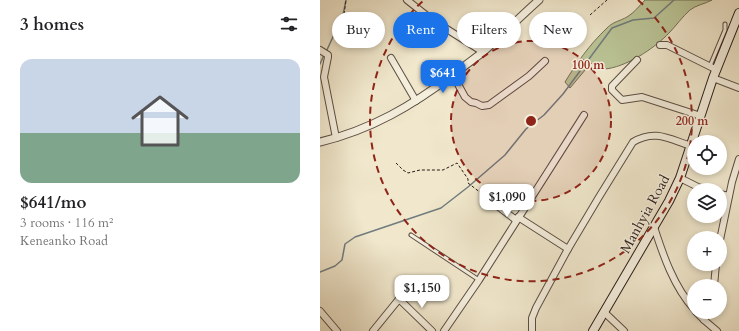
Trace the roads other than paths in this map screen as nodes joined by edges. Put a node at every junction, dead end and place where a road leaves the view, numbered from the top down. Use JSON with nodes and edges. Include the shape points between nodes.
{"nodes":[{"id":1,"x":407,"y":0,"type":"edge"},
{"id":2,"x":539,"y":0,"type":"edge"},
{"id":3,"x":739,"y":13,"type":"edge"},
{"id":4,"x":725,"y":24,"type":"dead end"},
{"id":5,"x":660,"y":46,"type":"dead end"},
{"id":6,"x":324,"y":52,"type":"edge"},
{"id":7,"x":483,"y":52,"type":"junction"},
{"id":8,"x":391,"y":58,"type":"dead end"},
{"id":9,"x":637,"y":60,"type":"dead end"},
{"id":10,"x":545,"y":61,"type":"dead end"},
{"id":11,"x":713,"y":68,"type":"junction"},
{"id":12,"x":453,"y":75,"type":"junction"},
{"id":13,"x":713,"y":78,"type":"junction"},
{"id":14,"x":739,"y":88,"type":"edge"},
{"id":15,"x":416,"y":101,"type":"junction"},
{"id":16,"x":584,"y":115,"type":"dead end"},
{"id":17,"x":701,"y":116,"type":"junction"},
{"id":18,"x":695,"y":135,"type":"edge"},
{"id":19,"x":336,"y":138,"type":"junction"},
{"id":20,"x":320,"y":142,"type":"edge"},
{"id":21,"x":687,"y":145,"type":"edge"},
{"id":22,"x":687,"y":158,"type":"edge"},
{"id":23,"x":739,"y":159,"type":"edge"},
{"id":24,"x":680,"y":178,"type":"junction"},
{"id":25,"x":690,"y":183,"type":"edge"},
{"id":26,"x":729,"y":196,"type":"joint"},
{"id":27,"x":495,"y":204,"type":"road end"},
{"id":28,"x":517,"y":218,"type":"junction"},
{"id":29,"x":654,"y":227,"type":"junction"},
{"id":30,"x":722,"y":231,"type":"edge"},
{"id":31,"x":411,"y":235,"type":"dead end"},
{"id":32,"x":568,"y":249,"type":"junction"},
{"id":33,"x":479,"y":280,"type":"junction"},
{"id":34,"x":687,"y":300,"type":"edge"},
{"id":35,"x":320,"y":311,"type":"edge"},
{"id":36,"x":604,"y":312,"type":"junction"},
{"id":37,"x":704,"y":320,"type":"edge"},
{"id":38,"x":337,"y":331,"type":"edge"},
{"id":39,"x":373,"y":331,"type":"edge"},
{"id":40,"x":432,"y":331,"type":"edge"},
{"id":41,"x":444,"y":331,"type":"edge"},
{"id":42,"x":532,"y":331,"type":"edge"},
{"id":43,"x":593,"y":331,"type":"edge"},
{"id":44,"x":624,"y":331,"type":"edge"},
{"id":45,"x":717,"y":331,"type":"edge"}],
"edges":[{"from":1,"to":7,"type":"street"},
{"from":2,"to":7,"type":"street"},
{"from":3,"to":11,"type":"main road","name":"Manhyia Road"},
{"from":4,"to":11,"type":"lane"},
{"from":5,"to":11,"type":"street","via":[[667,46]]},
{"from":6,"to":19,"type":"street","via":[[324,77]]},
{"from":7,"to":12,"type":"street"},
{"from":8,"to":15,"type":"street"},
{"from":9,"to":17,"type":"street","via":[[612,86],[612,90],[620,98],[625,100],[642,97]]},
{"from":10,"to":12,"type":"street","via":[[489,105],[482,106],[465,97]]},
{"from":11,"to":13,"type":"main road","name":"Manhyia Road"},
{"from":12,"to":15,"type":"street"},
{"from":13,"to":14,"type":"street"},
{"from":13,"to":17,"type":"main road","name":"Manhyia Road"},
{"from":15,"to":19,"type":"street","via":[[367,127]]},
{"from":16,"to":28,"type":"street"},
{"from":17,"to":18,"type":"main road","name":"Manhyia Road"},
{"from":19,"to":20,"type":"street"},
{"from":21,"to":32,"type":"street","via":[[657,135],[642,137],[633,142]]},
{"from":22,"to":24,"type":"main road","name":"Manhyia Road"},
{"from":23,"to":26,"type":"street"},
{"from":24,"to":25,"type":"street"},
{"from":24,"to":29,"type":"main road","name":"Manhyia Road"},
{"from":26,"to":30,"type":"street"},
{"from":27,"to":28,"type":"street"},
{"from":28,"to":32,"type":"street"},
{"from":28,"to":33,"type":"street"},
{"from":29,"to":34,"type":"street","via":[[664,256]]},
{"from":29,"to":36,"type":"main road","name":"Manhyia Road"},
{"from":31,"to":33,"type":"lane"},
{"from":32,"to":42,"type":"street","via":[[536,308],[532,318]]},
{"from":33,"to":41,"type":"street"},
{"from":35,"to":38,"type":"street"},
{"from":36,"to":43,"type":"main road","name":"Manhyia Road"},
{"from":36,"to":44,"type":"street"},
{"from":37,"to":45,"type":"street"},
{"from":39,"to":40,"type":"street","via":[[399,299]]}]}
